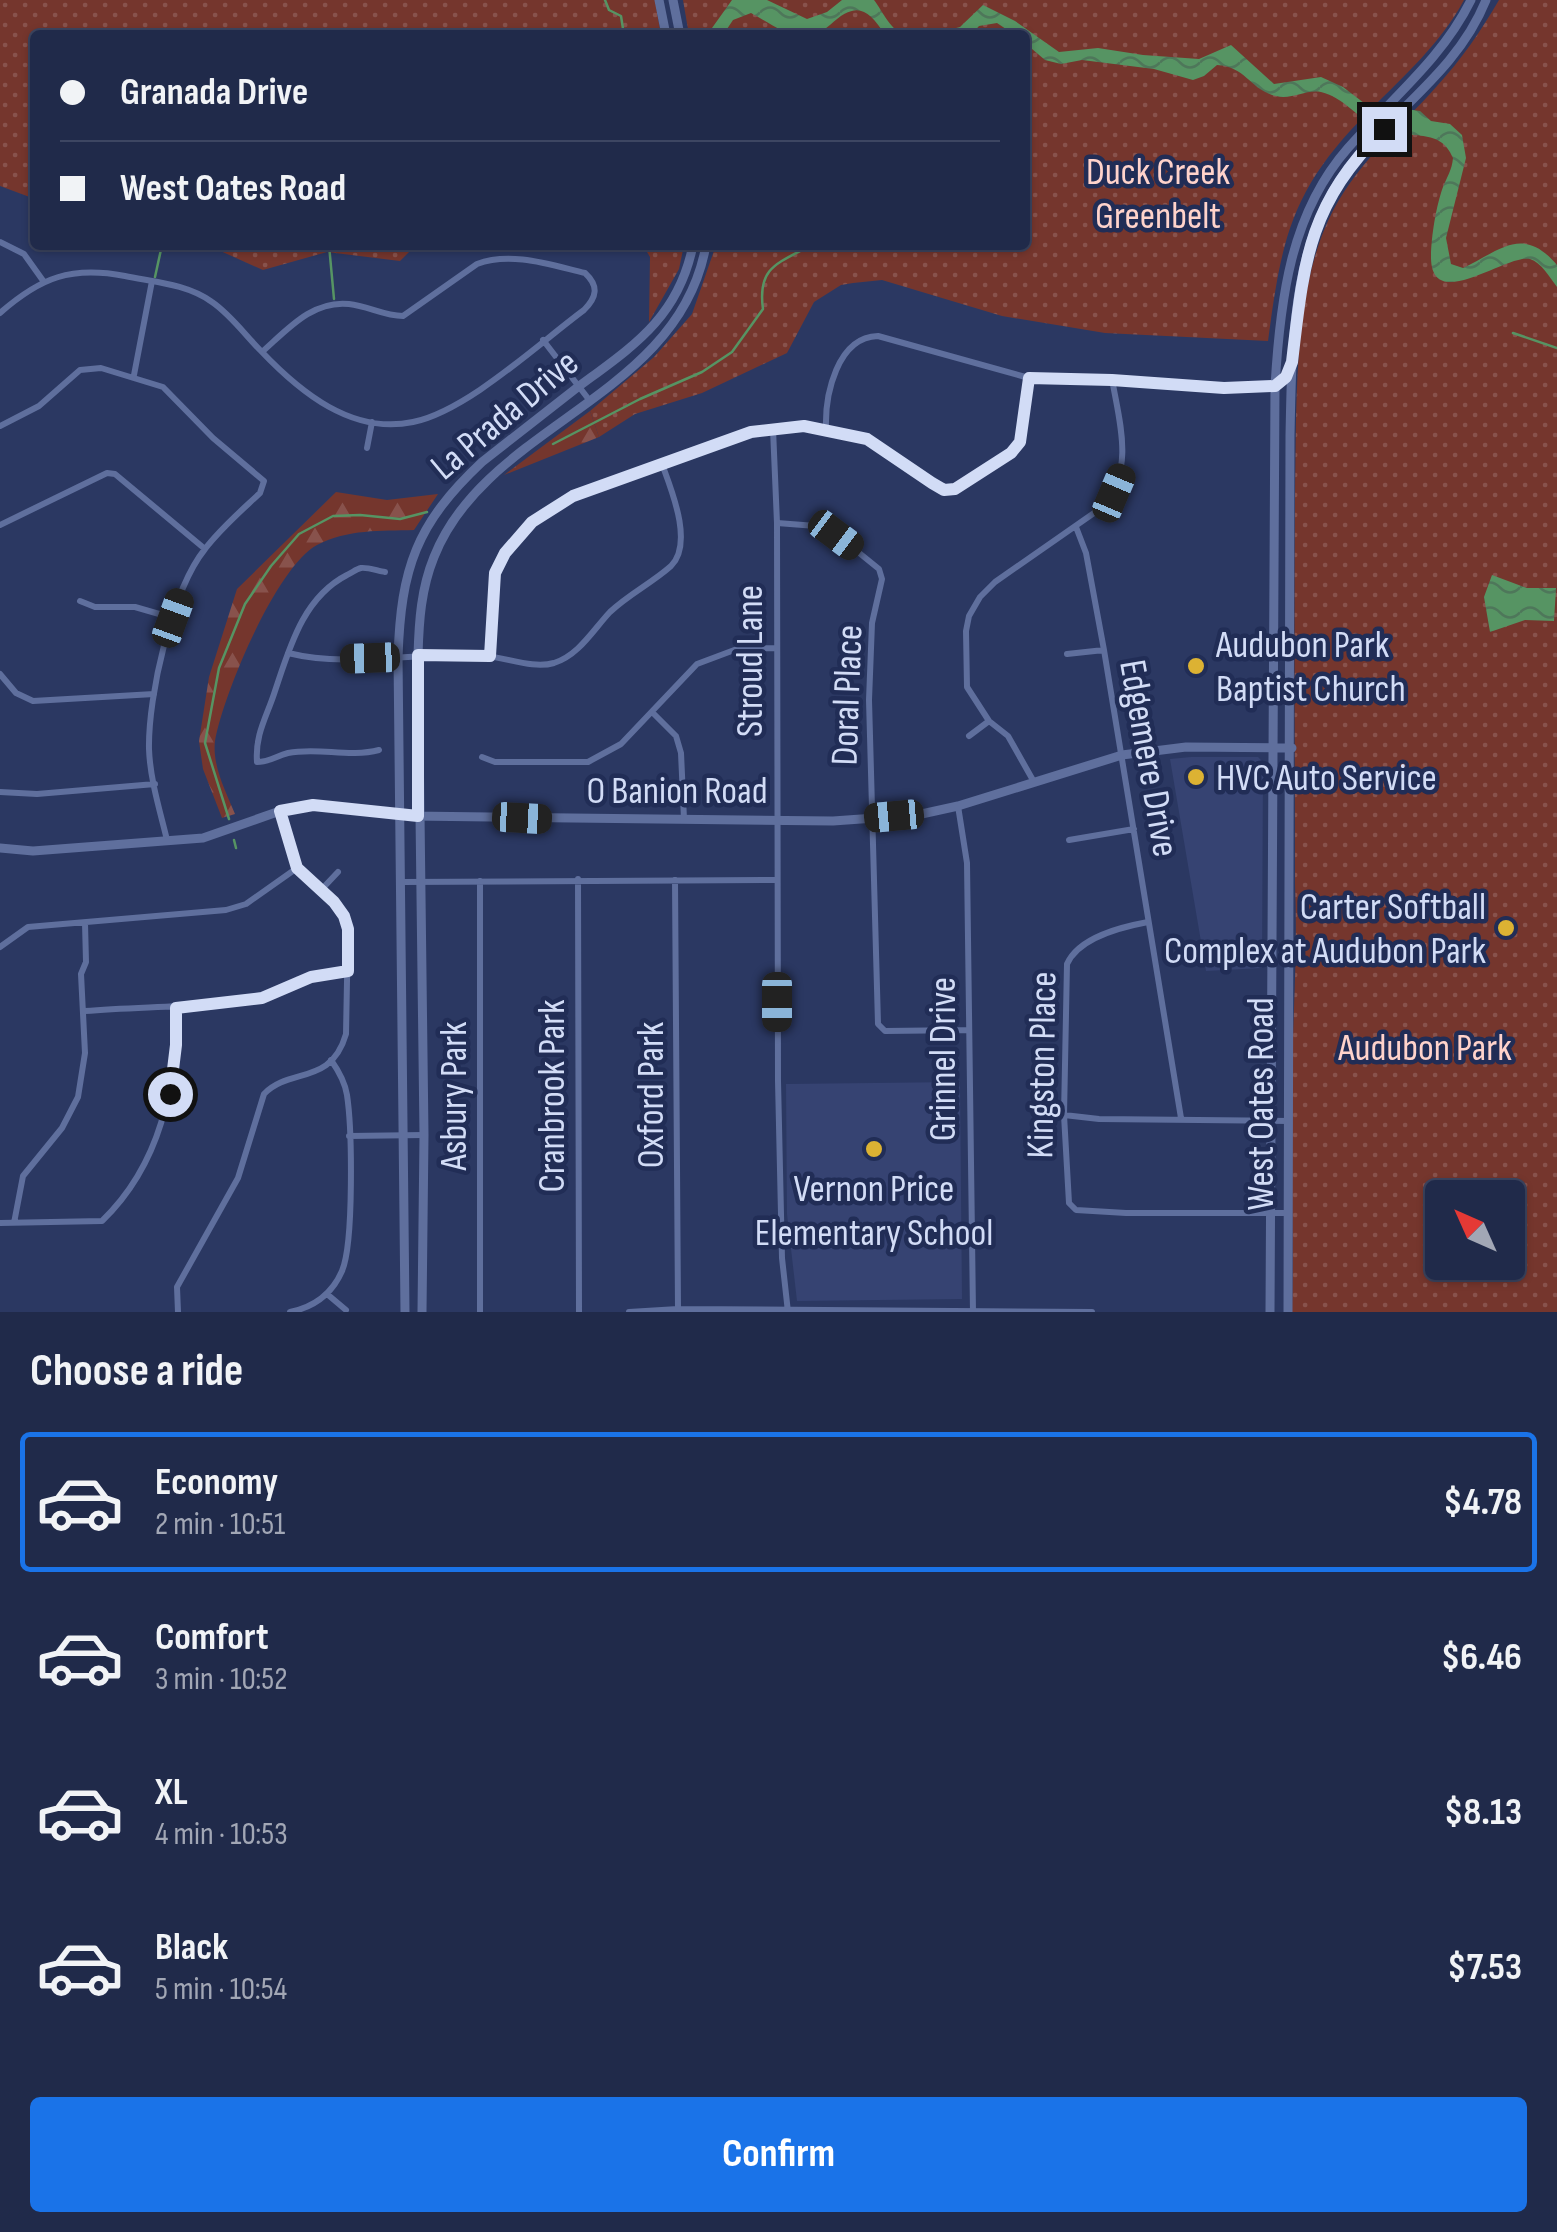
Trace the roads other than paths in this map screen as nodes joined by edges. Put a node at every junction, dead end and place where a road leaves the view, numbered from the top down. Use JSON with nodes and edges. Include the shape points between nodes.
{"nodes":[{"id":1,"x":1471,"y":0,"type":"edge"},
{"id":2,"x":1486,"y":0,"type":"edge"},
{"id":3,"x":674,"y":2,"type":"edge"},
{"id":4,"x":659,"y":3,"type":"edge"},
{"id":5,"x":665,"y":30,"type":"edge"},
{"id":6,"x":679,"y":30,"type":"edge"},
{"id":7,"x":0,"y":242,"type":"edge"},
{"id":8,"x":691,"y":250,"type":"edge"},
{"id":9,"x":705,"y":250,"type":"edge"},
{"id":10,"x":44,"y":282,"type":"junction"},
{"id":11,"x":152,"y":282,"type":"junction"},
{"id":12,"x":0,"y":312,"type":"edge"},
{"id":13,"x":543,"y":340,"type":"junction"},
{"id":14,"x":262,"y":352,"type":"junction"},
{"id":15,"x":1292,"y":362,"type":"junction"},
{"id":16,"x":134,"y":376,"type":"junction"},
{"id":17,"x":1029,"y":378,"type":"junction"},
{"id":18,"x":1112,"y":380,"type":"junction"},
{"id":19,"x":1275,"y":386,"type":"junction"},
{"id":20,"x":579,"y":387,"type":"junction"},
{"id":21,"x":590,"y":401,"type":"junction"},
{"id":22,"x":372,"y":422,"type":"junction"},
{"id":23,"x":0,"y":426,"type":"edge"},
{"id":24,"x":826,"y":428,"type":"junction"},
{"id":25,"x":773,"y":430,"type":"junction"},
{"id":26,"x":1290,"y":436,"type":"junction"},
{"id":27,"x":367,"y":448,"type":"dead end"},
{"id":28,"x":662,"y":464,"type":"junction"},
{"id":29,"x":777,"y":523,"type":"junction"},
{"id":30,"x":0,"y":526,"type":"edge"},
{"id":31,"x":1076,"y":527,"type":"junction"},
{"id":32,"x":204,"y":549,"type":"junction"},
{"id":33,"x":384,"y":572,"type":"dead end"},
{"id":34,"x":80,"y":602,"type":"dead end"},
{"id":35,"x":173,"y":618,"type":"junction"},
{"id":36,"x":776,"y":648,"type":"junction"},
{"id":37,"x":1104,"y":650,"type":"junction"},
{"id":38,"x":288,"y":653,"type":"junction"},
{"id":39,"x":1067,"y":654,"type":"dead end"},
{"id":40,"x":418,"y":655,"type":"junction"},
{"id":41,"x":490,"y":656,"type":"junction"},
{"id":42,"x":398,"y":657,"type":"junction"},
{"id":43,"x":0,"y":674,"type":"edge"},
{"id":44,"x":154,"y":694,"type":"junction"},
{"id":45,"x":652,"y":712,"type":"junction"},
{"id":46,"x":989,"y":721,"type":"junction"},
{"id":47,"x":968,"y":736,"type":"dead end"},
{"id":48,"x":1272,"y":748,"type":"junction"},
{"id":49,"x":1292,"y":748,"type":"junction"},
{"id":50,"x":379,"y":750,"type":"dead end"},
{"id":51,"x":1122,"y":755,"type":"junction"},
{"id":52,"x":482,"y":757,"type":"dead end"},
{"id":53,"x":1034,"y":782,"type":"junction"},
{"id":54,"x":155,"y":784,"type":"junction"},
{"id":55,"x":0,"y":792,"type":"edge"},
{"id":56,"x":958,"y":806,"type":"junction"},
{"id":57,"x":280,"y":811,"type":"junction"},
{"id":58,"x":400,"y":815,"type":"junction"},
{"id":59,"x":418,"y":816,"type":"junction"},
{"id":60,"x":872,"y":818,"type":"junction"},
{"id":61,"x":684,"y":819,"type":"junction"},
{"id":62,"x":776,"y":820,"type":"junction"},
{"id":63,"x":1134,"y":829,"type":"junction"},
{"id":64,"x":1069,"y":840,"type":"dead end"},
{"id":65,"x":167,"y":843,"type":"junction"},
{"id":66,"x":0,"y":848,"type":"edge"},
{"id":67,"x":297,"y":868,"type":"junction"},
{"id":68,"x":338,"y":872,"type":"dead end"},
{"id":69,"x":480,"y":880,"type":"junction"},
{"id":70,"x":578,"y":880,"type":"junction"},
{"id":71,"x":675,"y":880,"type":"junction"},
{"id":72,"x":776,"y":880,"type":"junction"},
{"id":73,"x":418,"y":881,"type":"junction"},
{"id":74,"x":400,"y":882,"type":"junction"},
{"id":75,"x":321,"y":890,"type":"junction"},
{"id":76,"x":1272,"y":896,"type":"junction"},
{"id":77,"x":1291,"y":901,"type":"junction"},
{"id":78,"x":1149,"y":922,"type":"junction"},
{"id":79,"x":85,"y":923,"type":"junction"},
{"id":80,"x":0,"y":947,"type":"edge"},
{"id":81,"x":348,"y":971,"type":"junction"},
{"id":82,"x":1272,"y":986,"type":"junction"},
{"id":83,"x":1292,"y":986,"type":"junction"},
{"id":84,"x":176,"y":1008,"type":"junction"},
{"id":85,"x":84,"y":1011,"type":"junction"},
{"id":86,"x":970,"y":1030,"type":"junction"},
{"id":87,"x":331,"y":1060,"type":"junction"},
{"id":88,"x":1064,"y":1116,"type":"junction"},
{"id":89,"x":1180,"y":1118,"type":"junction"},
{"id":90,"x":1271,"y":1121,"type":"junction"},
{"id":91,"x":1289,"y":1121,"type":"junction"},
{"id":92,"x":349,"y":1136,"type":"junction"},
{"id":93,"x":401,"y":1136,"type":"junction"},
{"id":94,"x":424,"y":1136,"type":"junction"},
{"id":95,"x":1270,"y":1212,"type":"junction"},
{"id":96,"x":1289,"y":1213,"type":"junction"},
{"id":97,"x":0,"y":1223,"type":"edge"},
{"id":98,"x":14,"y":1223,"type":"junction"},
{"id":99,"x":327,"y":1294,"type":"junction"},
{"id":100,"x":678,"y":1309,"type":"junction"},
{"id":101,"x":346,"y":1310,"type":"edge"},
{"id":102,"x":788,"y":1311,"type":"edge"},
{"id":103,"x":973,"y":1311,"type":"edge"},
{"id":104,"x":178,"y":1312,"type":"edge"},
{"id":105,"x":290,"y":1312,"type":"edge"},
{"id":106,"x":404,"y":1312,"type":"edge"},
{"id":107,"x":422,"y":1312,"type":"edge"},
{"id":108,"x":480,"y":1312,"type":"edge"},
{"id":109,"x":580,"y":1312,"type":"edge"},
{"id":110,"x":629,"y":1312,"type":"edge"},
{"id":111,"x":1092,"y":1312,"type":"edge"},
{"id":112,"x":1270,"y":1312,"type":"edge"},
{"id":113,"x":1288,"y":1312,"type":"edge"}],
"edges":[{"from":1,"to":19,"type":"main road","name":"West Oates Road","via":[[1427,66],[1333,167],[1306,213],[1280,318]]},
{"from":2,"to":15,"type":"main road","name":"West Oates Road","via":[[1467,40],[1345,171],[1315,227]]},
{"from":3,"to":6,"type":"main road"},
{"from":4,"to":5,"type":"main road"},
{"from":7,"to":10,"type":"street","via":[[24,254]]},
{"from":8,"to":20,"type":"main road","name":"La Prada Drive","via":[[658,322]]},
{"from":9,"to":21,"type":"main road","name":"La Prada Drive","via":[[695,287],[670,329]]},
{"from":10,"to":11,"type":"street","via":[[84,271]]},
{"from":10,"to":12,"type":"street"},
{"from":11,"to":14,"type":"street","via":[[212,302]]},
{"from":11,"to":16,"type":"street"},
{"from":13,"to":14,"type":"street","via":[[594,300],[592,279],[585,272],[508,258],[466,272],[403,316],[348,304],[308,312]]},
{"from":13,"to":20,"type":"street"},
{"from":13,"to":22,"type":"street","via":[[442,413],[412,422]]},
{"from":14,"to":22,"type":"street","via":[[333,410]]},
{"from":15,"to":19,"type":"main road"},
{"from":15,"to":26,"type":"main road","name":"West Oates Road"},
{"from":16,"to":23,"type":"street","via":[[80,370],[39,406]]},
{"from":16,"to":32,"type":"street","via":[[163,386],[264,481]]},
{"from":17,"to":18,"type":"street"},
{"from":17,"to":24,"type":"street","via":[[862,336],[835,376]]},
{"from":17,"to":24,"type":"street","via":[[1020,442],[955,489],[944,490],[867,439]]},
{"from":18,"to":19,"type":"street"},
{"from":18,"to":31,"type":"street","via":[[1122,474],[1104,506]]},
{"from":19,"to":26,"type":"main road","via":[[1287,401]]},
{"from":19,"to":48,"type":"main road","name":"West Oates Road"},
{"from":20,"to":21,"type":"street"},
{"from":20,"to":42,"type":"main road","name":"La Prada Drive","via":[[482,462],[444,501],[406,576]]},
{"from":21,"to":40,"type":"main road","name":"La Prada Drive","via":[[502,468],[457,515],[426,581]]},
{"from":22,"to":27,"type":"street"},
{"from":24,"to":25,"type":"street"},
{"from":25,"to":28,"type":"street"},
{"from":25,"to":29,"type":"street","name":"Stroud Lane"},
{"from":26,"to":49,"type":"main road","name":"West Oates Road"},
{"from":28,"to":41,"type":"street","via":[[573,496],[516,538],[495,573]]},
{"from":28,"to":41,"type":"street","via":[[681,528],[670,566],[627,596],[560,661]]},
{"from":29,"to":36,"type":"street","name":"Stroud Lane"},
{"from":29,"to":60,"type":"street","name":"Doral Place","via":[[816,526],[879,568],[869,700]]},
{"from":30,"to":32,"type":"street","via":[[108,473]]},
{"from":31,"to":37,"type":"street","name":"Edgemere Drive"},
{"from":31,"to":46,"type":"street","via":[[996,582],[970,616],[968,686]]},
{"from":32,"to":35,"type":"street"},
{"from":33,"to":38,"type":"street","via":[[361,568],[336,581],[313,603]]},
{"from":34,"to":35,"type":"street"},
{"from":35,"to":44,"type":"street"},
{"from":36,"to":45,"type":"street","via":[[737,649],[697,664]]},
{"from":36,"to":62,"type":"street","name":"Stroud Lane"},
{"from":37,"to":39,"type":"street"},
{"from":37,"to":51,"type":"street","name":"Edgemere Drive"},
{"from":38,"to":42,"type":"street","via":[[314,659]]},
{"from":38,"to":50,"type":"street","via":[[259,728],[257,762],[284,754]]},
{"from":40,"to":41,"type":"street"},
{"from":40,"to":42,"type":"street"},
{"from":40,"to":59,"type":"main road","name":"La Prada Drive"},
{"from":42,"to":58,"type":"main road","name":"La Prada Drive"},
{"from":43,"to":44,"type":"street","via":[[33,701]]},
{"from":44,"to":54,"type":"street","via":[[149,748]]},
{"from":45,"to":52,"type":"street","via":[[621,744],[588,762]]},
{"from":45,"to":61,"type":"street","via":[[676,736]]},
{"from":46,"to":47,"type":"street"},
{"from":46,"to":53,"type":"street","via":[[1008,736]]},
{"from":48,"to":49,"type":"main road","name":"O Banion Road"},
{"from":48,"to":51,"type":"main road","name":"O Banion Road","via":[[1186,747]]},
{"from":48,"to":76,"type":"main road","name":"West Oates Road"},
{"from":49,"to":77,"type":"main road","name":"West Oates Road"},
{"from":51,"to":53,"type":"main road","name":"O Banion Road"},
{"from":51,"to":63,"type":"street","name":"Edgemere Drive"},
{"from":53,"to":56,"type":"main road","name":"O Banion Road"},
{"from":54,"to":55,"type":"street"},
{"from":54,"to":65,"type":"street"},
{"from":56,"to":60,"type":"main road","name":"O Banion Road"},
{"from":56,"to":86,"type":"street","name":"Grinnel Drive","via":[[967,863]]},
{"from":57,"to":58,"type":"main road","name":"O Banion Road","via":[[313,805]]},
{"from":57,"to":65,"type":"main road","name":"O Banion Road"},
{"from":57,"to":67,"type":"street"},
{"from":58,"to":59,"type":"main road","name":"O Banion Road"},
{"from":58,"to":74,"type":"main road","name":"La Prada Drive"},
{"from":59,"to":61,"type":"main road","name":"O Banion Road"},
{"from":59,"to":73,"type":"main road","name":"La Prada Drive"},
{"from":60,"to":62,"type":"main road","name":"O Banion Road"},
{"from":60,"to":86,"type":"street","name":"Doral Place","via":[[878,1024],[884,1031]]},
{"from":61,"to":62,"type":"main road","name":"O Banion Road"},
{"from":62,"to":72,"type":"street","name":"Stroud Lane"},
{"from":63,"to":64,"type":"street"},
{"from":63,"to":78,"type":"street","name":"Edgemere Drive"},
{"from":65,"to":66,"type":"main road","name":"O Banion Road"},
{"from":67,"to":75,"type":"street"},
{"from":67,"to":79,"type":"street","via":[[246,904],[226,910]]},
{"from":68,"to":75,"type":"street"},
{"from":69,"to":70,"type":"street"},
{"from":69,"to":73,"type":"street"},
{"from":69,"to":108,"type":"street","name":"Asbury Park"},
{"from":70,"to":71,"type":"street"},
{"from":70,"to":109,"type":"street","name":"Cranbrook Park"},
{"from":71,"to":72,"type":"street"},
{"from":71,"to":100,"type":"street","name":"Oxford Park"},
{"from":72,"to":102,"type":"street","name":"Stroud Lane","via":[[779,1182]]},
{"from":73,"to":74,"type":"street"},
{"from":73,"to":94,"type":"main road","name":"La Prada Drive"},
{"from":74,"to":93,"type":"main road","name":"La Prada Drive"},
{"from":75,"to":81,"type":"street","via":[[344,916]]},
{"from":76,"to":77,"type":"main road"},
{"from":76,"to":82,"type":"main road","name":"West Oates Road"},
{"from":77,"to":83,"type":"main road","name":"West Oates Road"},
{"from":78,"to":88,"type":"street","name":"Kingston Place","via":[[1083,944],[1066,964]]},
{"from":78,"to":89,"type":"street","name":"Edgemere Drive"},
{"from":79,"to":80,"type":"street","via":[[28,927]]},
{"from":79,"to":85,"type":"street"},
{"from":81,"to":84,"type":"street","via":[[311,977],[262,998]]},
{"from":81,"to":87,"type":"street","via":[[346,1034]]},
{"from":82,"to":83,"type":"main road"},
{"from":82,"to":90,"type":"main road","name":"West Oates Road"},
{"from":83,"to":91,"type":"main road","name":"West Oates Road"},
{"from":84,"to":85,"type":"street"},
{"from":84,"to":98,"type":"street","via":[[162,1123],[150,1156],[117,1206],[102,1221]]},
{"from":85,"to":98,"type":"street","via":[[78,1097],[22,1176]]},
{"from":86,"to":103,"type":"street","name":"Grinnel Drive"},
{"from":87,"to":92,"type":"street","via":[[347,1095]]},
{"from":87,"to":104,"type":"street","via":[[264,1094],[238,1178],[177,1287]]},
{"from":88,"to":89,"type":"street"},
{"from":88,"to":95,"type":"street","name":"Kingston Place","via":[[1069,1203],[1083,1211]]},
{"from":89,"to":90,"type":"street"},
{"from":90,"to":91,"type":"street"},
{"from":90,"to":95,"type":"main road","name":"West Oates Road"},
{"from":91,"to":96,"type":"main road","name":"West Oates Road"},
{"from":92,"to":93,"type":"street"},
{"from":92,"to":99,"type":"street","via":[[350,1240],[344,1268]]},
{"from":93,"to":94,"type":"street"},
{"from":93,"to":106,"type":"main road","name":"La Prada Drive"},
{"from":94,"to":107,"type":"main road","name":"La Prada Drive"},
{"from":95,"to":96,"type":"street"},
{"from":95,"to":112,"type":"main road","name":"West Oates Road"},
{"from":96,"to":113,"type":"main road","name":"West Oates Road"},
{"from":97,"to":98,"type":"street"},
{"from":99,"to":101,"type":"street"},
{"from":99,"to":105,"type":"street"},
{"from":100,"to":102,"type":"street"},
{"from":100,"to":110,"type":"street"},
{"from":102,"to":103,"type":"street"},
{"from":103,"to":111,"type":"street"}]}
